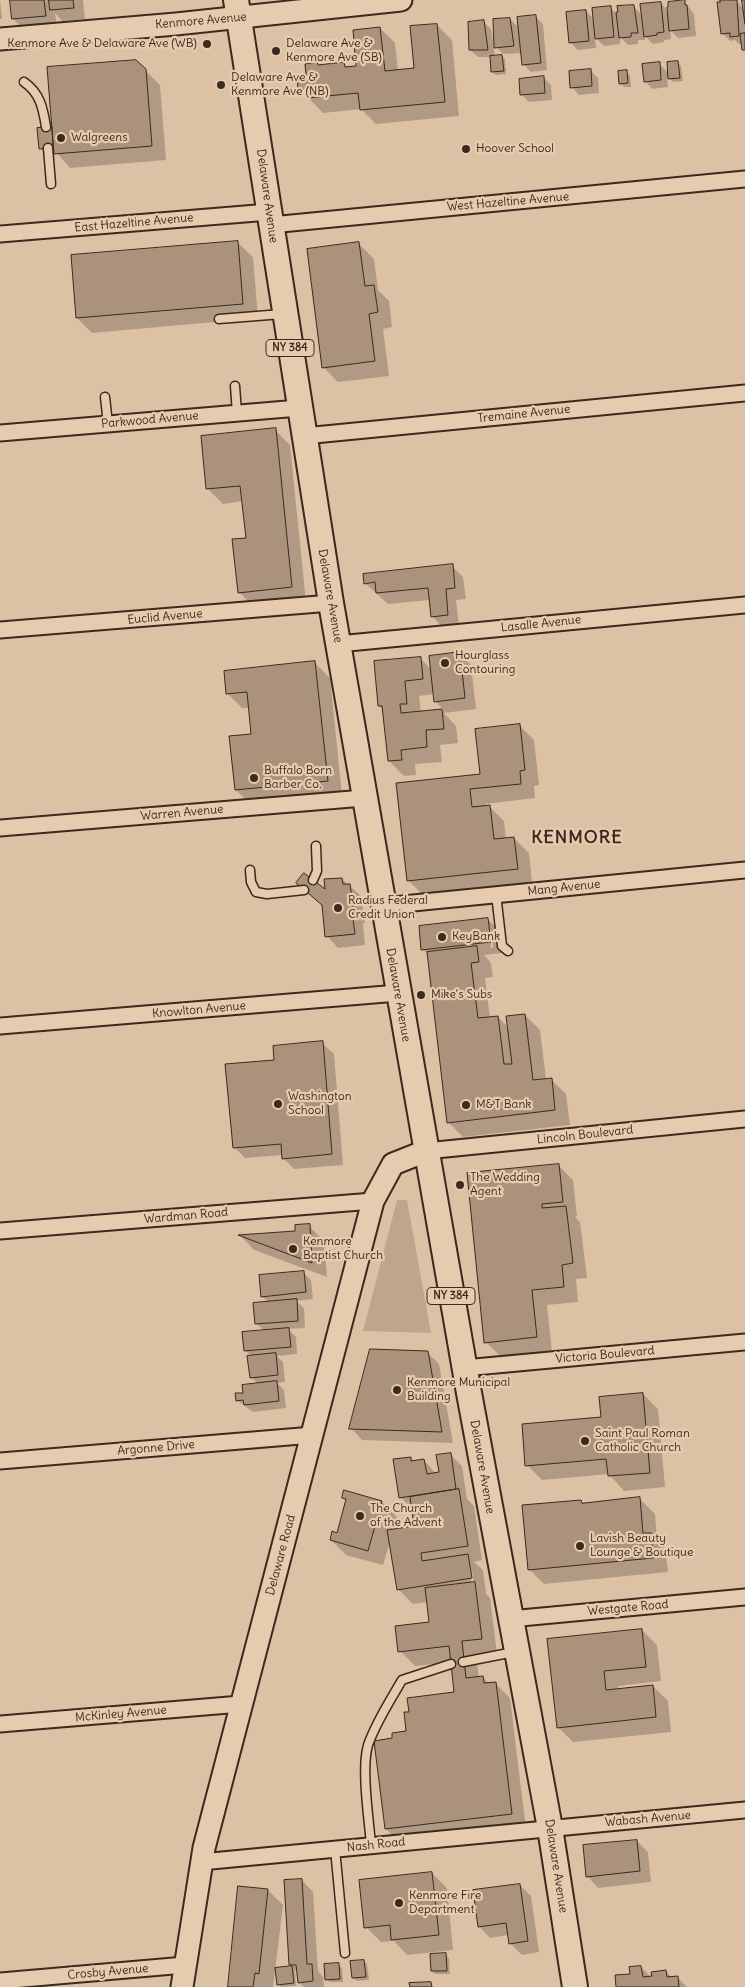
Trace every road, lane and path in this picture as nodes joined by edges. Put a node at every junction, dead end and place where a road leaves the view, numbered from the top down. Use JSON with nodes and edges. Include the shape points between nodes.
{"nodes":[{"id":1,"x":401,"y":0,"type":"edge"},
{"id":2,"x":238,"y":9,"type":"edge"},
{"id":3,"x":0,"y":38,"type":"edge"},
{"id":4,"x":24,"y":82,"type":"dead end"},
{"id":5,"x":46,"y":127,"type":"dead end"},
{"id":6,"x":48,"y":148,"type":"dead end"},
{"id":7,"x":745,"y":180,"type":"edge"},
{"id":8,"x":51,"y":184,"type":"dead end"},
{"id":9,"x":270,"y":219,"type":"junction"},
{"id":10,"x":0,"y":234,"type":"edge"},
{"id":11,"x":284,"y":314,"type":"junction"},
{"id":12,"x":219,"y":319,"type":"dead end"},
{"id":13,"x":234,"y":386,"type":"dead end"},
{"id":14,"x":745,"y":393,"type":"edge"},
{"id":15,"x":105,"y":396,"type":"dead end"},
{"id":16,"x":299,"y":408,"type":"junction"},
{"id":17,"x":237,"y":413,"type":"junction"},
{"id":18,"x":108,"y":424,"type":"junction"},
{"id":19,"x":0,"y":433,"type":"edge"},
{"id":20,"x":304,"y":436,"type":"junction"},
{"id":21,"x":331,"y":604,"type":"junction"},
{"id":22,"x":745,"y":605,"type":"edge"},
{"id":23,"x":0,"y":630,"type":"edge"},
{"id":24,"x":338,"y":644,"type":"junction"},
{"id":25,"x":364,"y":798,"type":"junction"},
{"id":26,"x":0,"y":828,"type":"edge"},
{"id":27,"x":316,"y":846,"type":"dead end"},
{"id":28,"x":250,"y":870,"type":"dead end"},
{"id":29,"x":745,"y":870,"type":"edge"},
{"id":30,"x":313,"y":880,"type":"dead end"},
{"id":31,"x":304,"y":890,"type":"dead end"},
{"id":32,"x":496,"y":894,"type":"junction"},
{"id":33,"x":383,"y":906,"type":"junction"},
{"id":34,"x":508,"y":951,"type":"dead end"},
{"id":35,"x":398,"y":993,"type":"junction"},
{"id":36,"x":0,"y":1026,"type":"edge"},
{"id":37,"x":745,"y":1119,"type":"edge"},
{"id":38,"x":426,"y":1151,"type":"junction"},
{"id":39,"x":373,"y":1201,"type":"junction"},
{"id":40,"x":0,"y":1231,"type":"edge"},
{"id":41,"x":745,"y":1342,"type":"edge"},
{"id":42,"x":464,"y":1368,"type":"junction"},
{"id":43,"x":313,"y":1435,"type":"junction"},
{"id":44,"x":0,"y":1461,"type":"edge"},
{"id":45,"x":745,"y":1597,"type":"edge"},
{"id":46,"x":510,"y":1619,"type":"junction"},
{"id":47,"x":516,"y":1652,"type":"junction"},
{"id":48,"x":463,"y":1662,"type":"dead end"},
{"id":49,"x":451,"y":1664,"type":"dead end"},
{"id":50,"x":241,"y":1704,"type":"junction"},
{"id":51,"x":0,"y":1724,"type":"edge"},
{"id":52,"x":745,"y":1810,"type":"edge"},
{"id":53,"x":550,"y":1828,"type":"junction"},
{"id":54,"x":371,"y":1845,"type":"junction"},
{"id":55,"x":336,"y":1849,"type":"junction"},
{"id":56,"x":202,"y":1862,"type":"junction"},
{"id":57,"x":345,"y":1953,"type":"dead end"},
{"id":58,"x":185,"y":1965,"type":"junction"},
{"id":59,"x":0,"y":1981,"type":"edge"},
{"id":60,"x":182,"y":1987,"type":"edge"},
{"id":61,"x":575,"y":1987,"type":"edge"}],
"edges":[{"from":1,"to":2,"type":"street","name":"Kenmore Avenue"},
{"from":2,"to":3,"type":"street","name":"Kenmore Avenue"},
{"from":2,"to":9,"type":"main road","name":"Delaware Avenue","number":"NY 384"},
{"from":4,"to":5,"type":"lane","via":[[38,94]]},
{"from":6,"to":8,"type":"lane"},
{"from":7,"to":9,"type":"street","name":"West Hazeltine Avenue"},
{"from":9,"to":10,"type":"street","name":"East Hazeltine Avenue"},
{"from":9,"to":11,"type":"main road","name":"Delaware Avenue","number":"NY 384"},
{"from":11,"to":12,"type":"lane"},
{"from":11,"to":16,"type":"main road","name":"Delaware Avenue","number":"NY 384"},
{"from":13,"to":17,"type":"lane"},
{"from":14,"to":20,"type":"street","name":"Tremaine Avenue"},
{"from":15,"to":18,"type":"lane"},
{"from":16,"to":17,"type":"street","name":"Parkwood Avenue"},
{"from":16,"to":20,"type":"main road","name":"Delaware Avenue","number":"NY 384"},
{"from":17,"to":18,"type":"street","name":"Parkwood Avenue"},
{"from":18,"to":19,"type":"street","name":"Parkwood Avenue"},
{"from":20,"to":21,"type":"main road","name":"Delaware Avenue","number":"NY 384"},
{"from":21,"to":23,"type":"street","name":"Euclid Avenue"},
{"from":21,"to":24,"type":"main road","name":"Delaware Avenue","number":"NY 384"},
{"from":22,"to":24,"type":"street","name":"Lasalle Avenue"},
{"from":24,"to":25,"type":"main road","name":"Delaware Avenue","number":"NY 384"},
{"from":25,"to":26,"type":"street","name":"Warren Avenue"},
{"from":25,"to":33,"type":"main road","name":"Delaware Avenue","number":"NY 384"},
{"from":27,"to":30,"type":"lane","via":[[317,871]]},
{"from":28,"to":31,"type":"lane","via":[[256,892]]},
{"from":29,"to":32,"type":"street","name":"Mang Avenue"},
{"from":32,"to":33,"type":"street","name":"Mang Avenue"},
{"from":32,"to":34,"type":"lane","via":[[502,946]]},
{"from":33,"to":35,"type":"main road","name":"Delaware Avenue","number":"NY 384"},
{"from":35,"to":36,"type":"street","name":"Knowlton Avenue"},
{"from":35,"to":38,"type":"main road","name":"Delaware Avenue","number":"NY 384"},
{"from":37,"to":38,"type":"street","name":"Lincoln Boulevard"},
{"from":38,"to":39,"type":"street","name":"Delaware Road","via":[[393,1164]]},
{"from":38,"to":42,"type":"main road","name":"Delaware Avenue","number":"NY 384"},
{"from":39,"to":40,"type":"street","name":"Wardman Road"},
{"from":39,"to":43,"type":"street","name":"Delaware Road"},
{"from":41,"to":42,"type":"street","name":"Victoria Boulevard"},
{"from":42,"to":46,"type":"main road","name":"Delaware Avenue","number":"NY 384"},
{"from":43,"to":44,"type":"street","name":"Argonne Drive"},
{"from":43,"to":50,"type":"street","name":"Delaware Road"},
{"from":45,"to":46,"type":"street","name":"Westgate Road"},
{"from":46,"to":47,"type":"main road","name":"Delaware Avenue","number":"NY 384"},
{"from":47,"to":48,"type":"lane"},
{"from":47,"to":53,"type":"main road","name":"Delaware Avenue","number":"NY 384"},
{"from":49,"to":54,"type":"lane","via":[[402,1680],[382,1714],[368,1746],[366,1773]]},
{"from":50,"to":51,"type":"street","name":"McKinley Avenue"},
{"from":50,"to":56,"type":"street","name":"Delaware Road"},
{"from":52,"to":53,"type":"street","name":"Wabash Avenue"},
{"from":53,"to":54,"type":"street","name":"Nash Road"},
{"from":53,"to":61,"type":"main road","name":"Delaware Avenue","number":"NY 384"},
{"from":54,"to":55,"type":"street","name":"Nash Road"},
{"from":55,"to":56,"type":"street","name":"Nash Road"},
{"from":55,"to":57,"type":"lane"},
{"from":56,"to":58,"type":"street","name":"Delaware Road"},
{"from":58,"to":59,"type":"street","name":"Crosby Avenue"},
{"from":58,"to":60,"type":"street","name":"Delaware Road"}]}
